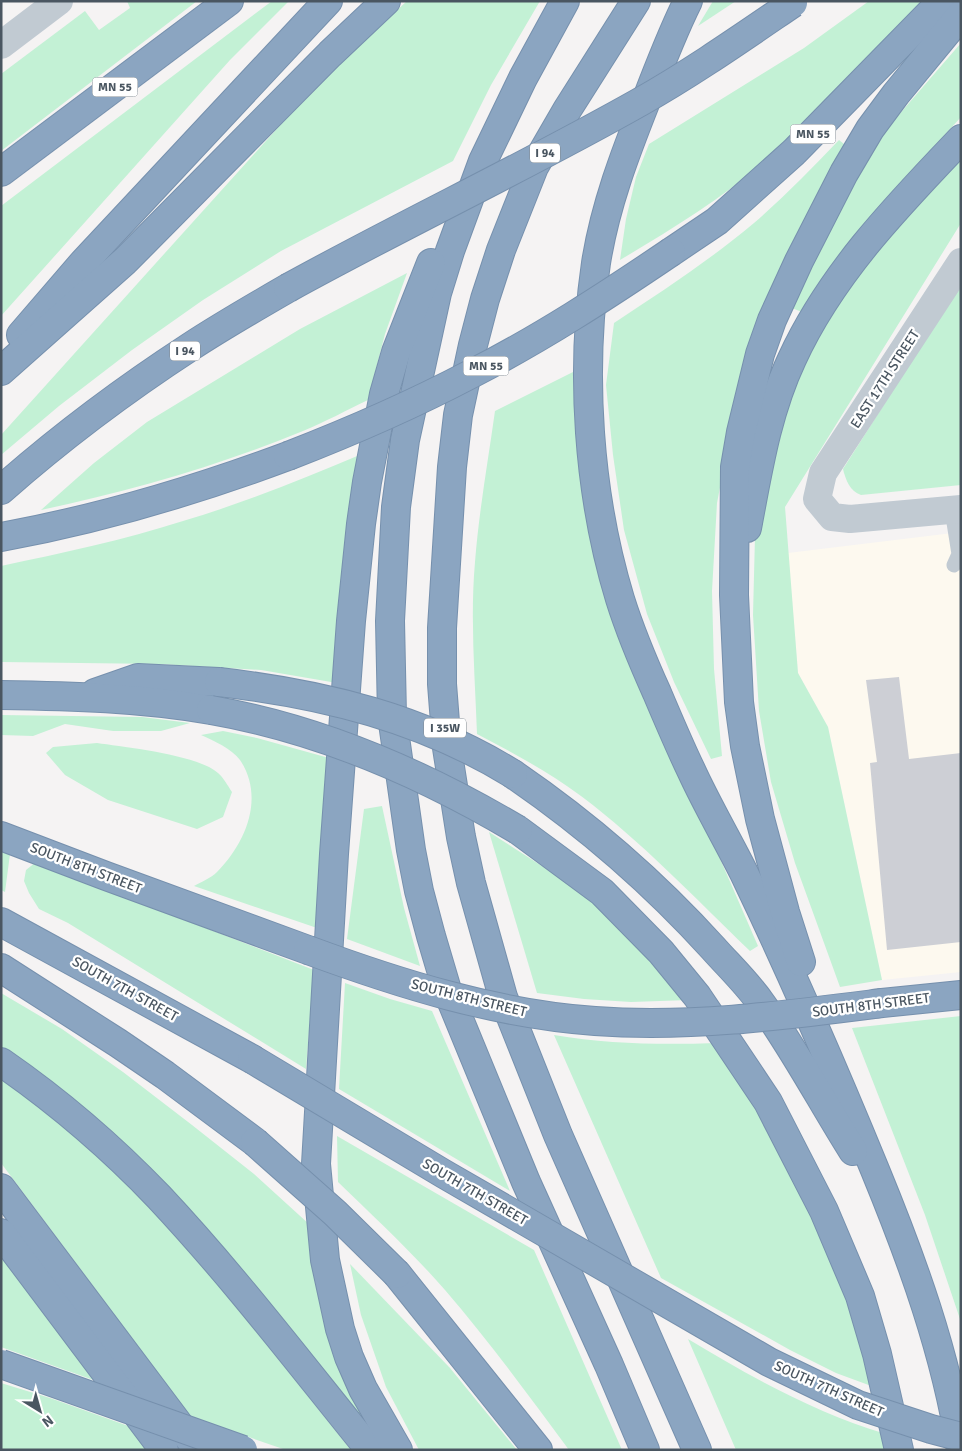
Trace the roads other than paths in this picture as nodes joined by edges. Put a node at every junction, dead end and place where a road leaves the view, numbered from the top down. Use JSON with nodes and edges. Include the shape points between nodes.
{"nodes":[{"id":1,"x":59,"y":1,"type":"edge"},
{"id":2,"x":229,"y":1,"type":"edge"},
{"id":3,"x":328,"y":1,"type":"edge"},
{"id":4,"x":386,"y":1,"type":"edge"},
{"id":5,"x":565,"y":1,"type":"edge"},
{"id":6,"x":636,"y":1,"type":"edge"},
{"id":7,"x":688,"y":1,"type":"edge"},
{"id":8,"x":942,"y":1,"type":"edge"},
{"id":9,"x":795,"y":2,"type":"edge"},
{"id":10,"x":961,"y":15,"type":"edge"},
{"id":11,"x":542,"y":44,"type":"junction"},
{"id":12,"x":1,"y":45,"type":"edge"},
{"id":13,"x":961,"y":140,"type":"edge"},
{"id":14,"x":1,"y":172,"type":"edge"},
{"id":15,"x":961,"y":262,"type":"edge"},
{"id":16,"x":1,"y":357,"type":"edge"},
{"id":17,"x":1,"y":371,"type":"edge"},
{"id":18,"x":1,"y":490,"type":"edge"},
{"id":19,"x":957,"y":509,"type":"edge"},
{"id":20,"x":1,"y":537,"type":"edge"},
{"id":21,"x":954,"y":565,"type":"dead end"},
{"id":22,"x":734,"y":595,"type":"junction"},
{"id":23,"x":1,"y":696,"type":"edge"},
{"id":24,"x":86,"y":696,"type":"junction"},
{"id":25,"x":1,"y":836,"type":"edge"},
{"id":26,"x":1,"y":922,"type":"edge"},
{"id":27,"x":1,"y":968,"type":"edge"},
{"id":28,"x":961,"y":995,"type":"edge"},
{"id":29,"x":1,"y":1062,"type":"edge"},
{"id":30,"x":836,"y":1073,"type":"junction"},
{"id":31,"x":1,"y":1188,"type":"edge"},
{"id":32,"x":895,"y":1218,"type":"junction"},
{"id":33,"x":1,"y":1233,"type":"edge"},
{"id":34,"x":1,"y":1364,"type":"edge"},
{"id":35,"x":961,"y":1437,"type":"edge"},
{"id":36,"x":164,"y":1450,"type":"edge"},
{"id":37,"x":198,"y":1450,"type":"edge"},
{"id":38,"x":243,"y":1450,"type":"edge"},
{"id":39,"x":370,"y":1450,"type":"edge"},
{"id":40,"x":398,"y":1450,"type":"edge"},
{"id":41,"x":538,"y":1450,"type":"edge"},
{"id":42,"x":644,"y":1450,"type":"edge"},
{"id":43,"x":697,"y":1450,"type":"edge"},
{"id":44,"x":899,"y":1450,"type":"edge"},
{"id":45,"x":961,"y":1450,"type":"edge"}],
"edges":[{"from":1,"to":12,"type":"street"},
{"from":2,"to":14,"type":"highway","number":"MN 55"},
{"from":3,"to":16,"type":"highway","via":[[83,263]]},
{"from":4,"to":17,"type":"highway","via":[[125,261]]},
{"from":5,"to":11,"type":"highway"},
{"from":6,"to":43,"type":"highway","number":"I 35W","via":[[534,167],[485,299],[458,415],[452,467],[442,628],[442,684],[447,748],[461,838],[503,997],[558,1135]]},
{"from":7,"to":30,"type":"highway","via":[[619,170],[596,263],[589,364],[592,464],[612,571],[633,637],[692,772],[744,873]]},
{"from":8,"to":20,"type":"highway","number":"MN 55","bridge":true,"via":[[794,152],[717,221],[548,331],[471,374],[348,432],[288,456],[155,502]]},
{"from":9,"to":18,"type":"highway","number":"I 94","bridge":true,"via":[[642,101],[288,288],[190,347],[87,421]]},
{"from":10,"to":22,"type":"highway","via":[[870,129],[823,213],[772,320],[760,354],[735,467]]},
{"from":11,"to":40,"type":"highway","via":[[506,94],[475,158],[396,352],[384,394],[367,482],[351,621],[316,1164],[325,1260],[340,1328],[363,1389]]},
{"from":11,"to":42,"type":"highway","via":[[483,161],[448,259],[420,366],[396,507],[390,621],[392,716],[419,891],[447,990],[526,1182]]},
{"from":13,"to":22,"type":"highway","via":[[910,192],[861,250],[830,291],[803,336],[771,414]]},
{"from":15,"to":19,"type":"street","name":"EAST 17TH STREET","via":[[823,474],[818,499],[832,517],[850,520]]},
{"from":19,"to":21,"type":"lane","via":[[959,554]]},
{"from":22,"to":30,"type":"highway","via":[[738,702],[760,820],[785,912]]},
{"from":23,"to":24,"type":"highway"},
{"from":24,"to":32,"type":"highway","bridge":true,"via":[[138,678],[219,682],[299,693],[376,712],[463,745],[513,774],[567,813],[657,892],[742,979],[788,1044]]},
{"from":24,"to":44,"type":"highway","bridge":true,"via":[[180,704],[244,716],[287,726],[358,750],[419,776],[518,830],[602,892],[678,971],[768,1102],[824,1211],[860,1296]]},
{"from":25,"to":28,"type":"highway","name":"SOUTH 8TH STREET","bridge":true,"via":[[370,973],[487,1005],[567,1018],[625,1022],[702,1021]]},
{"from":26,"to":35,"type":"highway","name":"SOUTH 7TH STREET","bridge":true,"via":[[252,1059],[768,1362],[858,1405]]},
{"from":27,"to":41,"type":"highway","bridge":true,"via":[[165,1075],[255,1142],[335,1212],[397,1274]]},
{"from":29,"to":39,"type":"highway","via":[[98,1139],[158,1197],[218,1264]]},
{"from":30,"to":32,"type":"highway"},
{"from":31,"to":37,"type":"highway"},
{"from":32,"to":45,"type":"highway","via":[[924,1298]]},
{"from":33,"to":36,"type":"highway"},
{"from":34,"to":38,"type":"highway","bridge":true}]}
